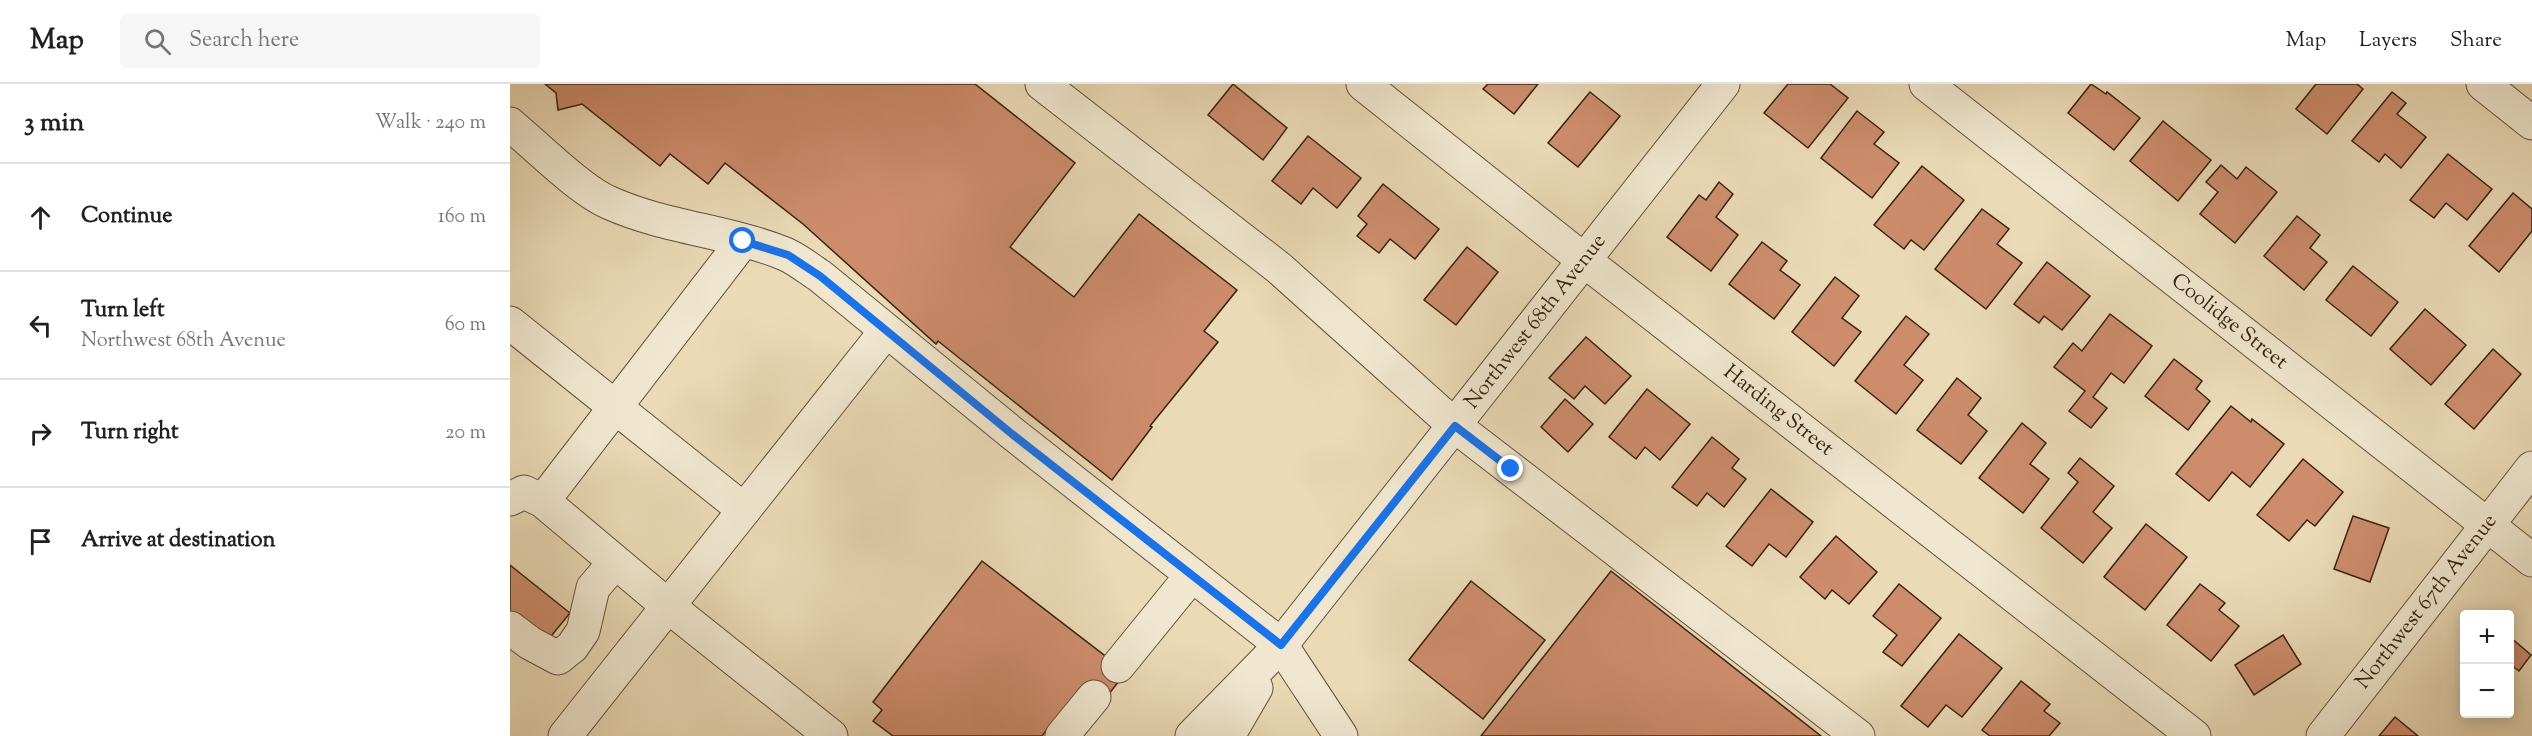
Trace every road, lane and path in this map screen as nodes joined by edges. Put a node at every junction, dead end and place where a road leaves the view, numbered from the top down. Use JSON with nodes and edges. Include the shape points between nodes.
{"nodes":[{"id":1,"x":1042,"y":84,"type":"edge"},
{"id":2,"x":1363,"y":84,"type":"edge"},
{"id":3,"x":1723,"y":84,"type":"edge"},
{"id":4,"x":1926,"y":84,"type":"edge"},
{"id":5,"x":2483,"y":84,"type":"edge"},
{"id":6,"x":2532,"y":123,"type":"edge"},
{"id":7,"x":510,"y":124,"type":"edge"},
{"id":8,"x":743,"y":241,"type":"junction"},
{"id":9,"x":1585,"y":261,"type":"junction"},
{"id":10,"x":510,"y":323,"type":"edge"},
{"id":11,"x":886,"y":331,"type":"junction"},
{"id":12,"x":616,"y":406,"type":"junction"},
{"id":13,"x":1455,"y":426,"type":"junction"},
{"id":14,"x":2532,"y":468,"type":"edge"},
{"id":15,"x":510,"y":499,"type":"edge"},
{"id":16,"x":543,"y":501,"type":"junction"},
{"id":17,"x":744,"y":510,"type":"junction"},
{"id":18,"x":2488,"y":525,"type":"junction"},
{"id":19,"x":2532,"y":560,"type":"edge"},
{"id":20,"x":615,"y":562,"type":"junction"},
{"id":21,"x":1192,"y":575,"type":"junction"},
{"id":22,"x":668,"y":606,"type":"junction"},
{"id":23,"x":510,"y":628,"type":"edge"},
{"id":24,"x":1281,"y":645,"type":"junction"},
{"id":25,"x":1118,"y":666,"type":"dead end"},
{"id":26,"x":1094,"y":697,"type":"dead end"},
{"id":27,"x":565,"y":736,"type":"edge"},
{"id":28,"x":831,"y":736,"type":"edge"},
{"id":29,"x":1062,"y":736,"type":"edge"},
{"id":30,"x":1192,"y":736,"type":"edge"},
{"id":31,"x":1228,"y":736,"type":"edge"},
{"id":32,"x":1341,"y":736,"type":"edge"},
{"id":33,"x":1858,"y":736,"type":"edge"},
{"id":34,"x":2194,"y":736,"type":"edge"},
{"id":35,"x":2323,"y":736,"type":"edge"}],
"edges":[{"from":1,"to":13,"type":"street","via":[[1279,268]]},
{"from":2,"to":9,"type":"street","name":"Harding Street"},
{"from":3,"to":9,"type":"street","name":"Northwest 68th Avenue"},
{"from":4,"to":18,"type":"street","name":"Coolidge Street"},
{"from":5,"to":6,"type":"street"},
{"from":7,"to":8,"type":"street","via":[[608,202]]},
{"from":8,"to":11,"type":"street","via":[[788,255],[820,276]]},
{"from":8,"to":12,"type":"street"},
{"from":9,"to":13,"type":"street","name":"Northwest 68th Avenue"},
{"from":9,"to":34,"type":"street","name":"Harding Street"},
{"from":10,"to":12,"type":"street"},
{"from":11,"to":17,"type":"street"},
{"from":11,"to":21,"type":"street"},
{"from":12,"to":16,"type":"street"},
{"from":12,"to":17,"type":"street"},
{"from":13,"to":24,"type":"street","name":"Northwest 68th Avenue"},
{"from":13,"to":33,"type":"street"},
{"from":14,"to":18,"type":"street","name":"Northwest 67th Avenue"},
{"from":15,"to":16,"type":"street","via":[[524,492]]},
{"from":16,"to":20,"type":"street"},
{"from":17,"to":22,"type":"street"},
{"from":18,"to":19,"type":"street","name":"Coolidge Street"},
{"from":18,"to":35,"type":"street","name":"Northwest 67th Avenue"},
{"from":20,"to":22,"type":"street"},
{"from":20,"to":23,"type":"street","via":[[593,588],[583,630],[572,647],[558,658]]},
{"from":21,"to":24,"type":"street"},
{"from":21,"to":25,"type":"street"},
{"from":22,"to":27,"type":"street"},
{"from":22,"to":28,"type":"street"},
{"from":24,"to":30,"type":"street","name":"Northwest 68th Avenue"},
{"from":24,"to":31,"type":"street","name":"Northwest 68th Avenue"},
{"from":24,"to":32,"type":"street"},
{"from":26,"to":29,"type":"street"}]}
